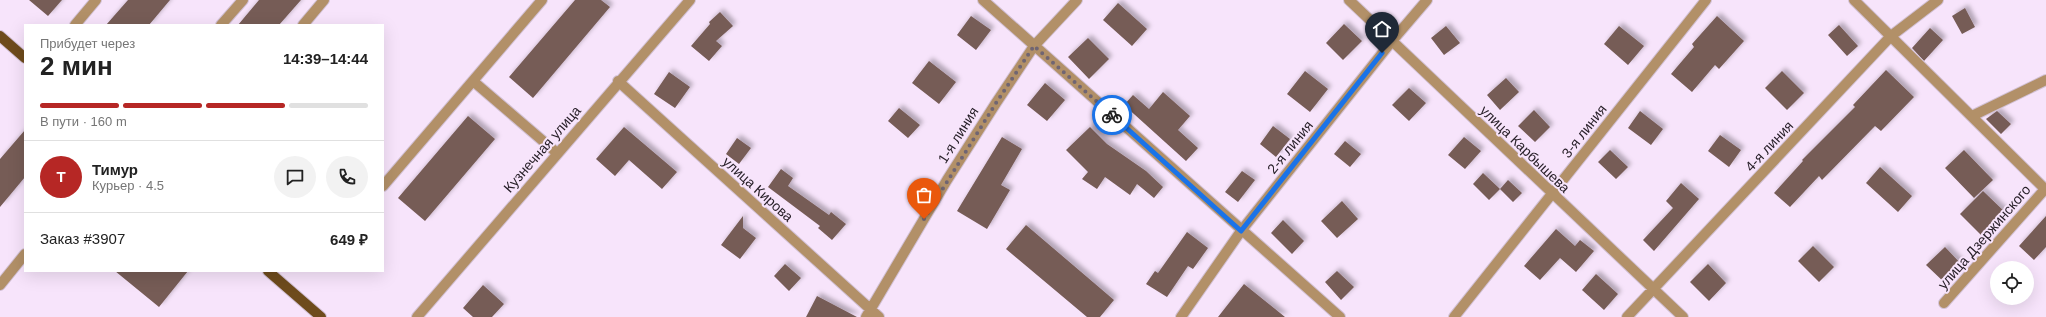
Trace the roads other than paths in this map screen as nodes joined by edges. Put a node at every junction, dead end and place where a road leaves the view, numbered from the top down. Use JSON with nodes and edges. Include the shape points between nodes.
{"nodes":[{"id":1,"x":96,"y":0,"type":"edge"},
{"id":2,"x":243,"y":0,"type":"edge"},
{"id":3,"x":324,"y":0,"type":"edge"},
{"id":4,"x":542,"y":0,"type":"edge"},
{"id":5,"x":690,"y":0,"type":"edge"},
{"id":6,"x":983,"y":0,"type":"edge"},
{"id":7,"x":1077,"y":0,"type":"edge"},
{"id":8,"x":1349,"y":0,"type":"edge"},
{"id":9,"x":1427,"y":0,"type":"edge"},
{"id":10,"x":1706,"y":0,"type":"edge"},
{"id":11,"x":1854,"y":0,"type":"edge"},
{"id":12,"x":1938,"y":0,"type":"edge"},
{"id":13,"x":76,"y":24,"type":"edge"},
{"id":14,"x":222,"y":24,"type":"edge"},
{"id":15,"x":304,"y":24,"type":"edge"},
{"id":16,"x":0,"y":36,"type":"edge"},
{"id":17,"x":1891,"y":36,"type":"junction"},
{"id":18,"x":1392,"y":41,"type":"junction"},
{"id":19,"x":1034,"y":46,"type":"junction"},
{"id":20,"x":24,"y":57,"type":"edge"},
{"id":21,"x":2046,"y":80,"type":"edge"},
{"id":22,"x":473,"y":81,"type":"junction"},
{"id":23,"x":618,"y":81,"type":"junction"},
{"id":24,"x":1972,"y":116,"type":"junction"},
{"id":25,"x":557,"y":153,"type":"junction"},
{"id":26,"x":384,"y":185,"type":"edge"},
{"id":27,"x":2046,"y":190,"type":"edge"},
{"id":28,"x":1552,"y":194,"type":"junction"},
{"id":29,"x":1241,"y":231,"type":"junction"},
{"id":30,"x":24,"y":255,"type":"edge"},
{"id":31,"x":269,"y":272,"type":"edge"},
{"id":32,"x":0,"y":285,"type":"edge"},
{"id":33,"x":1653,"y":290,"type":"junction"},
{"id":34,"x":1944,"y":303,"type":"dead end"},
{"id":35,"x":868,"y":313,"type":"edge"},
{"id":36,"x":321,"y":317,"type":"edge"},
{"id":37,"x":417,"y":317,"type":"edge"},
{"id":38,"x":879,"y":317,"type":"edge"},
{"id":39,"x":1181,"y":317,"type":"edge"},
{"id":40,"x":1340,"y":317,"type":"edge"},
{"id":41,"x":1454,"y":317,"type":"edge"},
{"id":42,"x":1627,"y":317,"type":"edge"},
{"id":43,"x":1683,"y":317,"type":"edge"}],
"edges":[{"from":1,"to":13,"type":"street"},
{"from":2,"to":14,"type":"street"},
{"from":3,"to":15,"type":"street"},
{"from":4,"to":22,"type":"street"},
{"from":5,"to":23,"type":"street","name":"Кузнечная улица"},
{"from":6,"to":19,"type":"street"},
{"from":7,"to":19,"type":"street","name":"1-я линия"},
{"from":8,"to":18,"type":"street","name":"улица Карбышева"},
{"from":9,"to":18,"type":"street","name":"2-я линия"},
{"from":10,"to":28,"type":"street","name":"3-я линия"},
{"from":11,"to":17,"type":"street","name":"улица Дзержинского"},
{"from":12,"to":17,"type":"street","name":"4-я линия"},
{"from":16,"to":20,"type":"main road"},
{"from":17,"to":24,"type":"street","name":"улица Дзержинского"},
{"from":17,"to":33,"type":"street","name":"4-я линия"},
{"from":18,"to":28,"type":"street","name":"улица Карбышева"},
{"from":18,"to":29,"type":"street","name":"2-я линия"},
{"from":19,"to":29,"type":"street"},
{"from":19,"to":35,"type":"street","name":"1-я линия","via":[[946,180]]},
{"from":21,"to":24,"type":"street"},
{"from":22,"to":25,"type":"street"},
{"from":22,"to":26,"type":"street"},
{"from":23,"to":25,"type":"street","name":"Кузнечная улица"},
{"from":23,"to":35,"type":"street","name":"улица Кирова"},
{"from":24,"to":27,"type":"street","name":"улица Дзержинского"},
{"from":25,"to":37,"type":"street","name":"Кузнечная улица"},
{"from":27,"to":34,"type":"street","name":"улица Дзержинского"},
{"from":28,"to":33,"type":"street","name":"улица Карбышева"},
{"from":28,"to":41,"type":"street","name":"3-я линия"},
{"from":29,"to":39,"type":"street","name":"2-я линия"},
{"from":29,"to":40,"type":"street"},
{"from":30,"to":32,"type":"street"},
{"from":31,"to":36,"type":"main road"},
{"from":33,"to":42,"type":"street","name":"4-я линия"},
{"from":33,"to":43,"type":"street","name":"улица Карбышева"},
{"from":35,"to":38,"type":"street","name":"улица Кирова"}]}
